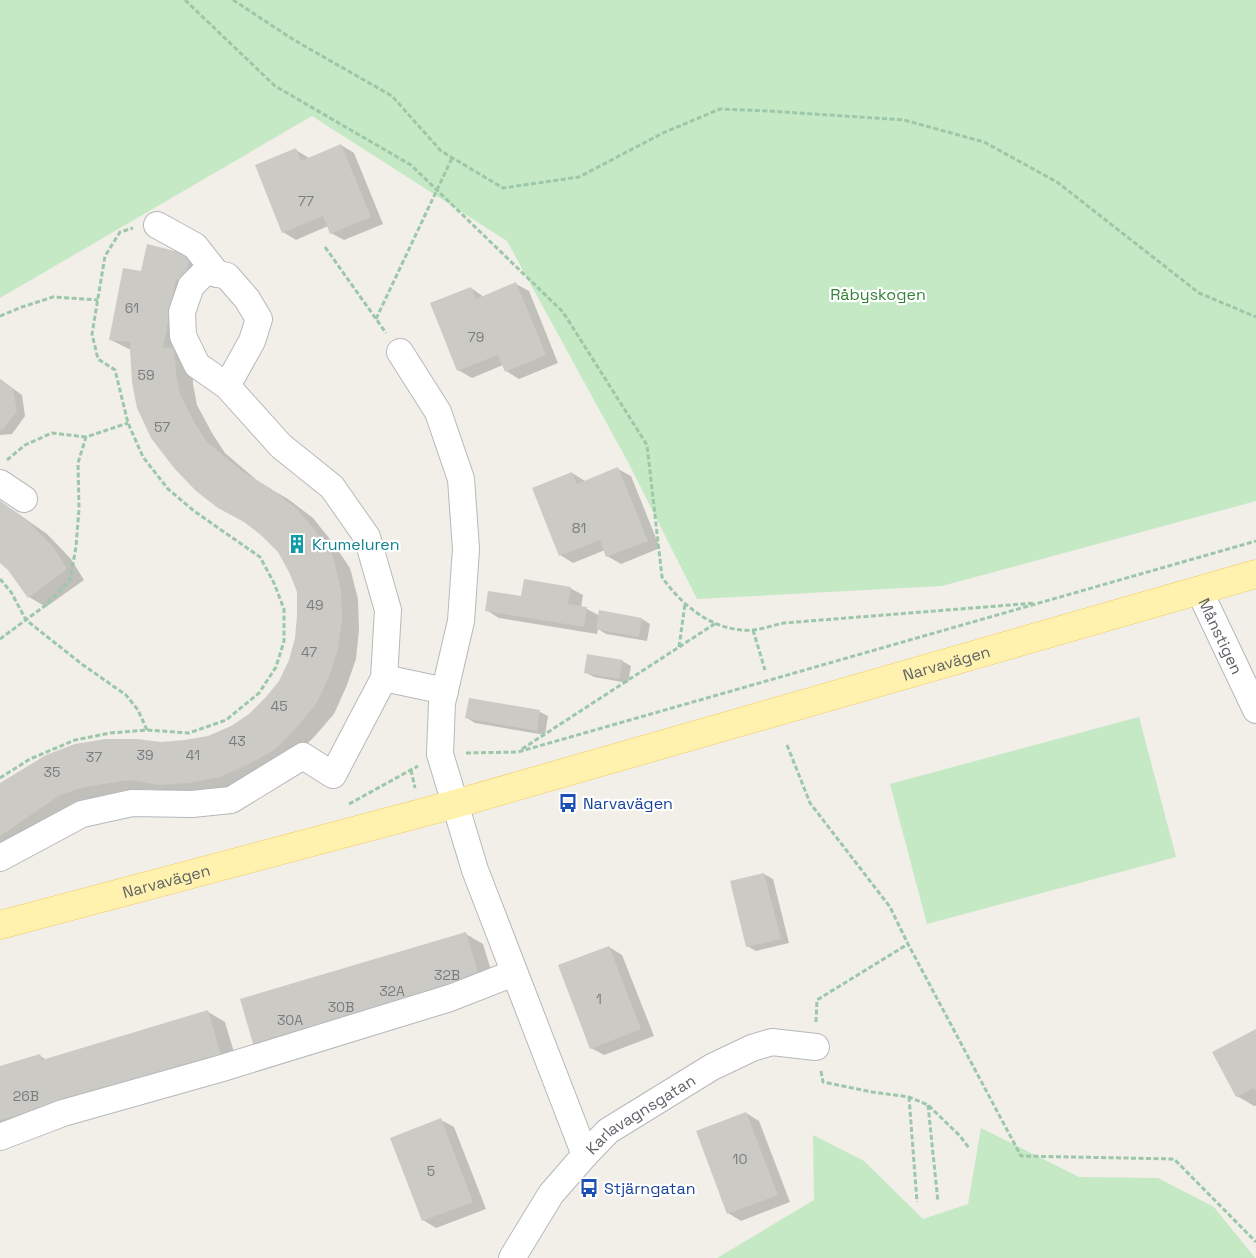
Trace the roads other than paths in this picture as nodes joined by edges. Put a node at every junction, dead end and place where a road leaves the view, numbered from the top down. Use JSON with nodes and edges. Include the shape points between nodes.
{"nodes":[{"id":1,"x":157,"y":225,"type":"road end"},
{"id":2,"x":217,"y":274,"type":"junction"},
{"id":3,"x":400,"y":352,"type":"road end"},
{"id":4,"x":227,"y":386,"type":"junction"},
{"id":5,"x":3,"y":472,"type":"edge"},
{"id":6,"x":24,"y":498,"type":"dead end"},
{"id":7,"x":1256,"y":574,"type":"edge"},
{"id":8,"x":1199,"y":590,"type":"junction"},
{"id":9,"x":384,"y":678,"type":"junction"},
{"id":10,"x":445,"y":691,"type":"junction"},
{"id":11,"x":1256,"y":710,"type":"edge"},
{"id":12,"x":455,"y":804,"type":"junction"},
{"id":13,"x":0,"y":858,"type":"edge"},
{"id":14,"x":0,"y":925,"type":"edge"},
{"id":15,"x":514,"y":973,"type":"junction"},
{"id":16,"x":816,"y":1047,"type":"road end"},
{"id":17,"x":0,"y":1137,"type":"edge"},
{"id":18,"x":585,"y":1155,"type":"junction"},
{"id":19,"x":512,"y":1258,"type":"edge"}],
"edges":[{"from":1,"to":2,"type":"street","via":[[195,246]]},
{"from":2,"to":4,"type":"street","via":[[227,276],[247,299],[259,320],[252,341]]},
{"from":2,"to":4,"type":"street","via":[[206,271],[191,286],[182,312],[183,336],[198,365]]},
{"from":3,"to":10,"type":"street","via":[[438,412],[461,479],[466,558],[460,621]]},
{"from":4,"to":9,"type":"street","via":[[281,446],[332,487],[367,537],[388,610]]},
{"from":5,"to":6,"type":"street"},
{"from":7,"to":8,"type":"main road","name":"Narvavägen"},
{"from":8,"to":11,"type":"street","name":"Månstigen"},
{"from":8,"to":12,"type":"main road","name":"Narvavägen"},
{"from":9,"to":10,"type":"street"},
{"from":9,"to":13,"type":"street","via":[[333,775],[303,756],[231,800],[192,804],[132,803],[82,814]]},
{"from":10,"to":12,"type":"street","via":[[440,754]]},
{"from":12,"to":14,"type":"main road","name":"Narvavägen"},
{"from":12,"to":15,"type":"street","via":[[475,870]]},
{"from":15,"to":17,"type":"street","via":[[450,998],[63,1113]]},
{"from":15,"to":18,"type":"street"},
{"from":16,"to":18,"type":"street","name":"Karlavagnsgatan","via":[[772,1042],[752,1048],[712,1067],[608,1132]]},
{"from":18,"to":19,"type":"street","name":"Karlavagnsgatan","via":[[551,1194]]}]}
